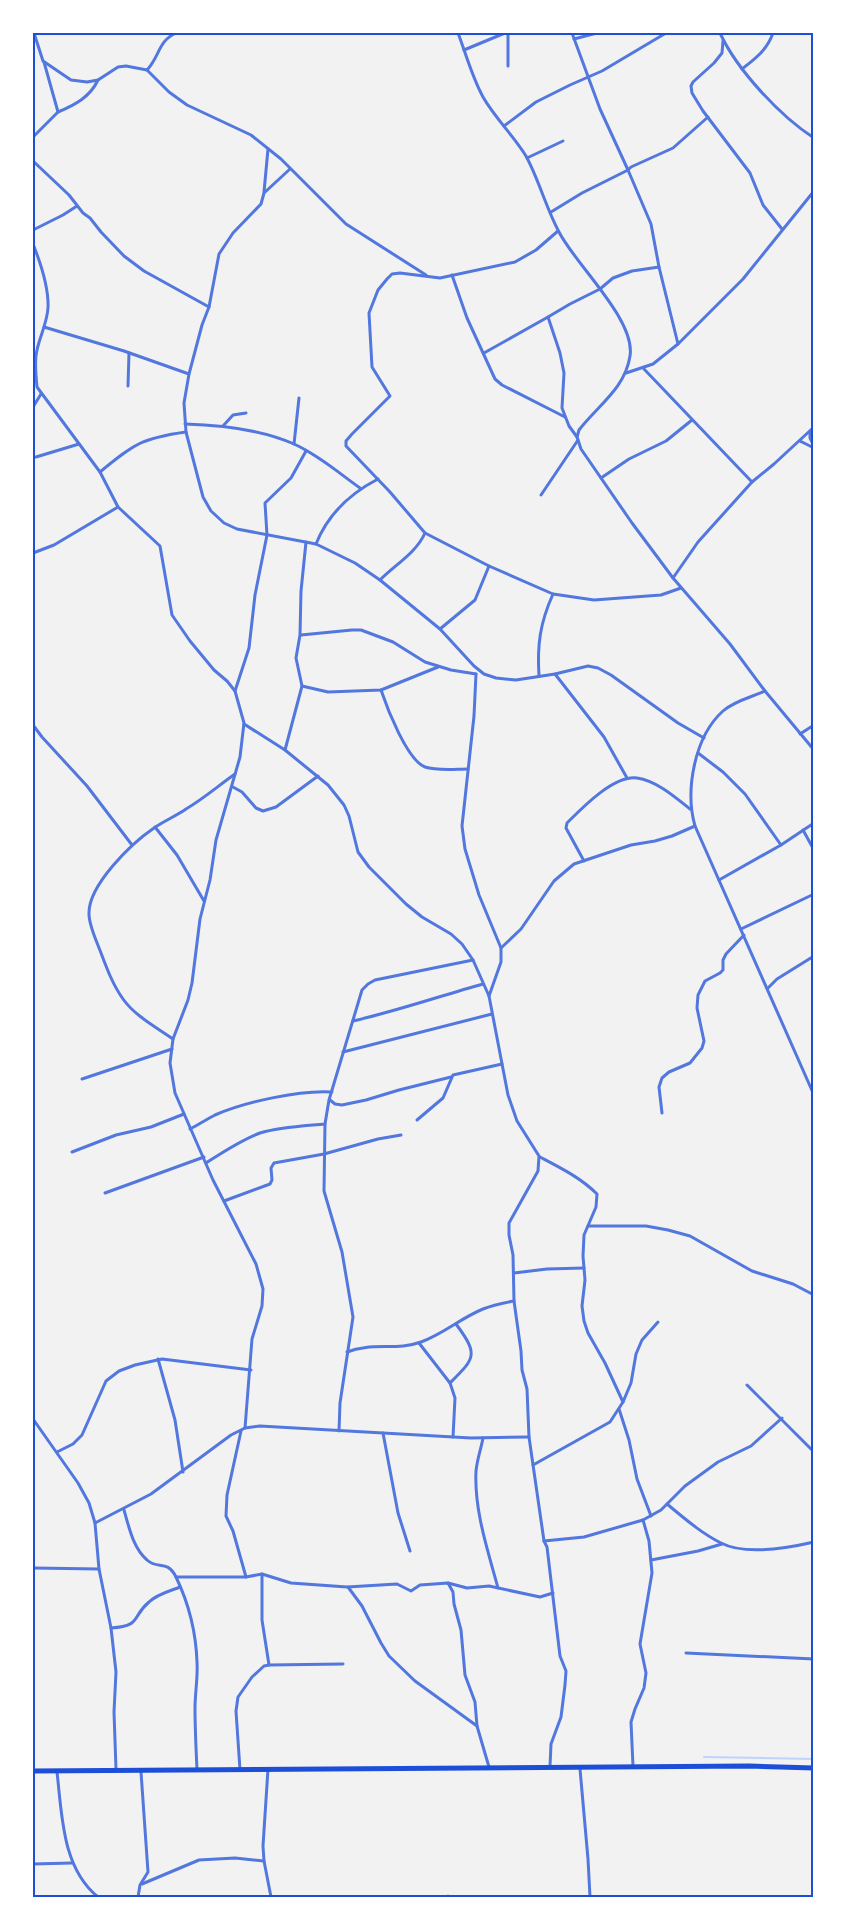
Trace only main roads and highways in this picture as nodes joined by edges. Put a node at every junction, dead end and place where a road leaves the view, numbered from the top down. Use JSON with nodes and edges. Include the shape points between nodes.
{"nodes":[{"id":1,"x":814,"y":1768,"type":"edge"},
{"id":2,"x":33,"y":1771,"type":"edge"}],
"edges":[{"from":1,"to":2,"type":"main road"}]}
